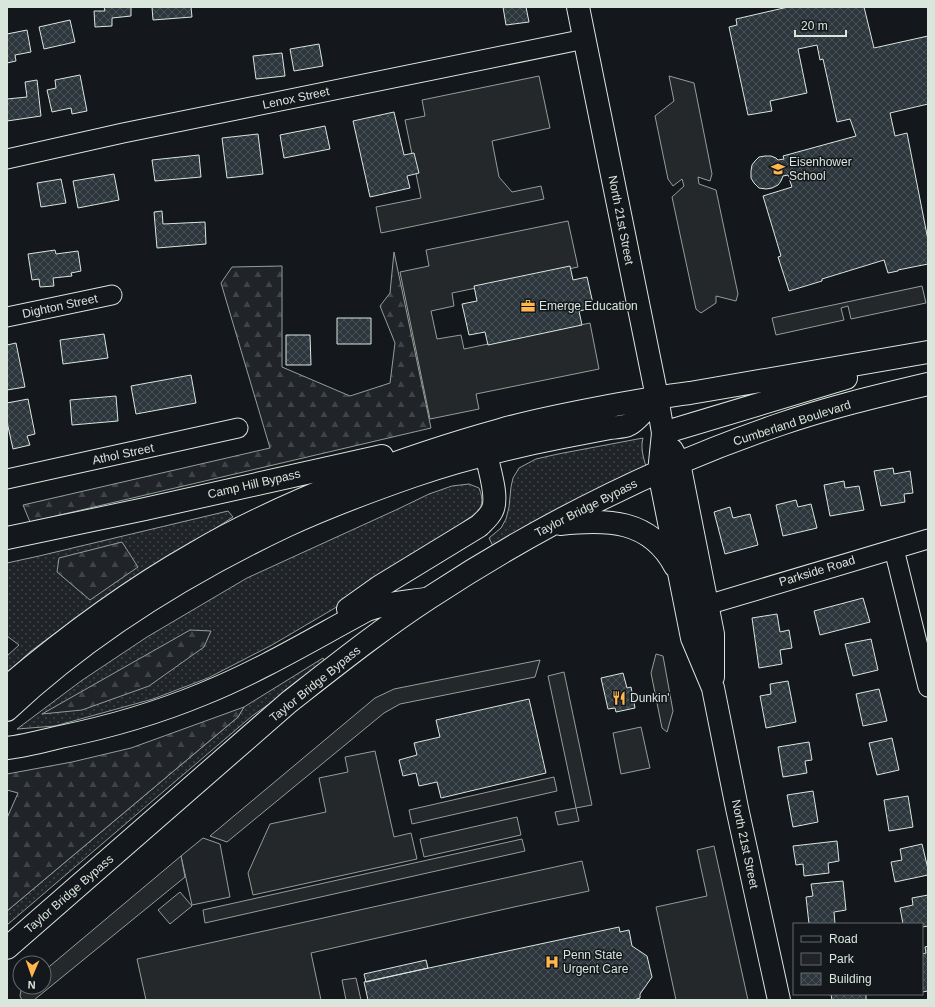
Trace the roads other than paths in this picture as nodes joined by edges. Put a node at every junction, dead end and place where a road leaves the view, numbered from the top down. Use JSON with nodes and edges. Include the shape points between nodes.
{"nodes":[{"id":1,"x":578,"y":7,"type":"edge"},
{"id":2,"x":585,"y":38,"type":"junction"},
{"id":3,"x":7,"y":159,"type":"edge"},
{"id":4,"x":112,"y":295,"type":"dead end"},
{"id":5,"x":7,"y":317,"type":"edge"},
{"id":6,"x":928,"y":353,"type":"edge"},
{"id":7,"x":928,"y":384,"type":"edge"},
{"id":8,"x":657,"y":397,"type":"junction"},
{"id":9,"x":238,"y":428,"type":"dead end"},
{"id":10,"x":500,"y":430,"type":"junction"},
{"id":11,"x":663,"y":433,"type":"junction"},
{"id":12,"x":486,"y":454,"type":"junction"},
{"id":13,"x":679,"y":463,"type":"junction"},
{"id":14,"x":659,"y":472,"type":"junction"},
{"id":15,"x":7,"y":479,"type":"edge"},
{"id":16,"x":549,"y":526,"type":"junction"},
{"id":17,"x":7,"y":538,"type":"edge"},
{"id":18,"x":928,"y":539,"type":"edge"},
{"id":19,"x":894,"y":549,"type":"junction"},
{"id":20,"x":680,"y":575,"type":"junction"},
{"id":21,"x":428,"y":599,"type":"junction"},
{"id":22,"x":707,"y":605,"type":"junction"},
{"id":23,"x":284,"y":655,"type":"junction"},
{"id":24,"x":928,"y":686,"type":"edge"},
{"id":25,"x":7,"y":687,"type":"edge"},
{"id":26,"x":713,"y":688,"type":"junction"},
{"id":27,"x":7,"y":710,"type":"edge"},
{"id":28,"x":7,"y":748,"type":"edge"},
{"id":29,"x":7,"y":948,"type":"edge"},
{"id":30,"x":779,"y":1000,"type":"edge"}],
"edges":[{"from":1,"to":2,"type":"main road","name":"North 21st Street"},
{"from":2,"to":3,"type":"street","name":"Lenox Street"},
{"from":2,"to":8,"type":"main road","name":"North 21st Street"},
{"from":4,"to":5,"type":"street","name":"Dighton Street"},
{"from":6,"to":8,"type":"main road"},
{"from":6,"to":11,"type":"main road"},
{"from":7,"to":13,"type":"main road","name":"Cumberland Boulevard","via":[[800,418]]},
{"from":8,"to":10,"type":"main road"},
{"from":8,"to":11,"type":"main road","name":"North 21st Street"},
{"from":8,"to":12,"type":"main road","via":[[630,425]]},
{"from":9,"to":15,"type":"street","name":"Athol Street"},
{"from":10,"to":17,"type":"main road","name":"Camp Hill Bypass"},
{"from":10,"to":25,"type":"main road","via":[[366,474],[280,509],[238,530],[196,552],[116,603],[53,649]]},
{"from":11,"to":13,"type":"main road","name":"North 21st Street"},
{"from":11,"to":14,"type":"main road","name":"North 21st Street"},
{"from":12,"to":23,"type":"main road","via":[[494,504],[492,512],[479,526],[379,587]]},
{"from":12,"to":27,"type":"main road","via":[[372,490],[294,522],[246,546],[126,617],[52,672]]},
{"from":13,"to":14,"type":"main road","name":"Cumberland Boulevard"},
{"from":13,"to":22,"type":"main road","name":"North 21st Street"},
{"from":14,"to":16,"type":"main road","name":"Taylor Bridge Bypass"},
{"from":14,"to":20,"type":"main road","name":"North 21st Street"},
{"from":16,"to":20,"type":"main road","via":[[600,522],[631,527],[659,544],[670,556]]},
{"from":16,"to":21,"type":"main road","name":"Taylor Bridge Bypass"},
{"from":18,"to":19,"type":"street","name":"Parkside Road"},
{"from":19,"to":22,"type":"street","name":"Parkside Road"},
{"from":19,"to":24,"type":"street"},
{"from":20,"to":26,"type":"main road","name":"North 21st Street","via":[[692,638]]},
{"from":21,"to":23,"type":"main road","via":[[367,610]]},
{"from":21,"to":29,"type":"main road","name":"Taylor Bridge Bypass","via":[[289,702]]},
{"from":22,"to":26,"type":"main road","name":"North 21st Street","via":[[713,634]]},
{"from":23,"to":28,"type":"main road","via":[[173,706],[83,732]]},
{"from":26,"to":30,"type":"main road","name":"North 21st Street"}]}
